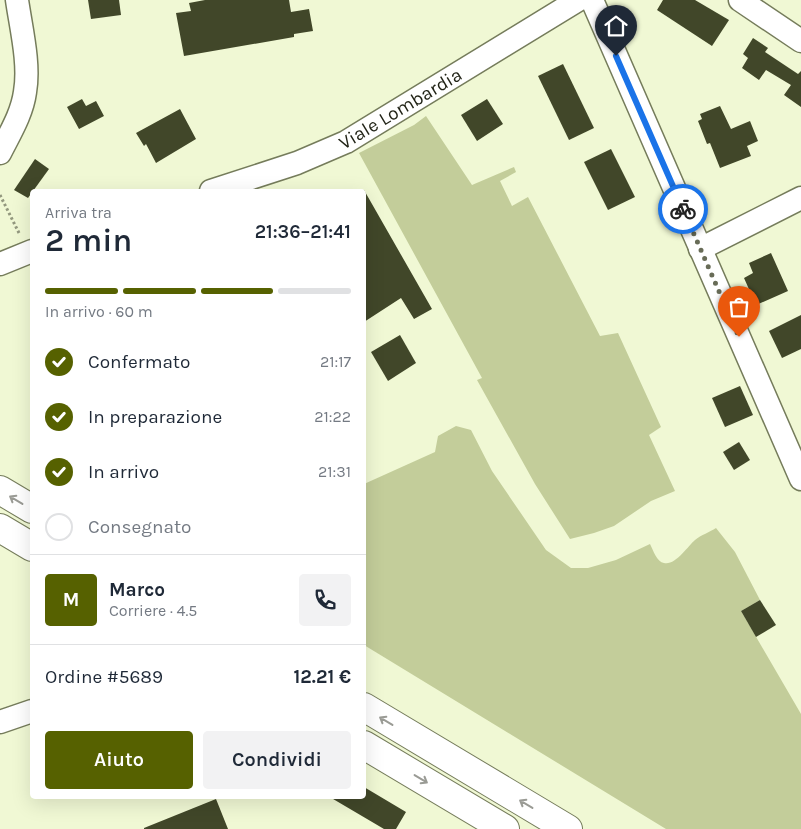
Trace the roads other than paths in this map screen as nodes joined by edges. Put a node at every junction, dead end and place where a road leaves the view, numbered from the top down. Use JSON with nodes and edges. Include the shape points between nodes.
{"nodes":[{"id":1,"x":18,"y":0,"type":"edge"},
{"id":2,"x":578,"y":0,"type":"edge"},
{"id":3,"x":592,"y":0,"type":"edge"},
{"id":4,"x":740,"y":0,"type":"edge"},
{"id":5,"x":801,"y":40,"type":"edge"},
{"id":6,"x":0,"y":152,"type":"edge"},
{"id":7,"x":259,"y":183,"type":"edge"},
{"id":8,"x":223,"y":189,"type":"edge"},
{"id":9,"x":801,"y":198,"type":"edge"},
{"id":10,"x":700,"y":249,"type":"junction"},
{"id":11,"x":30,"y":252,"type":"edge"},
{"id":12,"x":0,"y":264,"type":"edge"},
{"id":13,"x":801,"y":479,"type":"edge"},
{"id":14,"x":0,"y":490,"type":"edge"},
{"id":15,"x":30,"y":508,"type":"edge"},
{"id":16,"x":0,"y":528,"type":"edge"},
{"id":17,"x":30,"y":546,"type":"edge"},
{"id":18,"x":366,"y":708,"type":"edge"},
{"id":19,"x":30,"y":712,"type":"edge"},
{"id":20,"x":0,"y":722,"type":"edge"},
{"id":21,"x":366,"y":746,"type":"edge"},
{"id":22,"x":504,"y":829,"type":"edge"},
{"id":23,"x":568,"y":829,"type":"edge"}],
"edges":[{"from":1,"to":6,"type":"street","via":[[25,92],[21,109]]},
{"from":2,"to":7,"type":"street","name":"Viale Lombardia","via":[[357,136]]},
{"from":3,"to":10,"type":"street"},
{"from":4,"to":5,"type":"street"},
{"from":7,"to":8,"type":"street","name":"Viale Lombardia"},
{"from":9,"to":10,"type":"street"},
{"from":10,"to":13,"type":"street"},
{"from":11,"to":12,"type":"street"},
{"from":15,"to":14,"type":"highway","one_way":true},
{"from":16,"to":17,"type":"highway"},
{"from":23,"to":18,"type":"highway","one_way":true},
{"from":19,"to":20,"type":"street"},
{"from":21,"to":22,"type":"highway","one_way":true}]}
